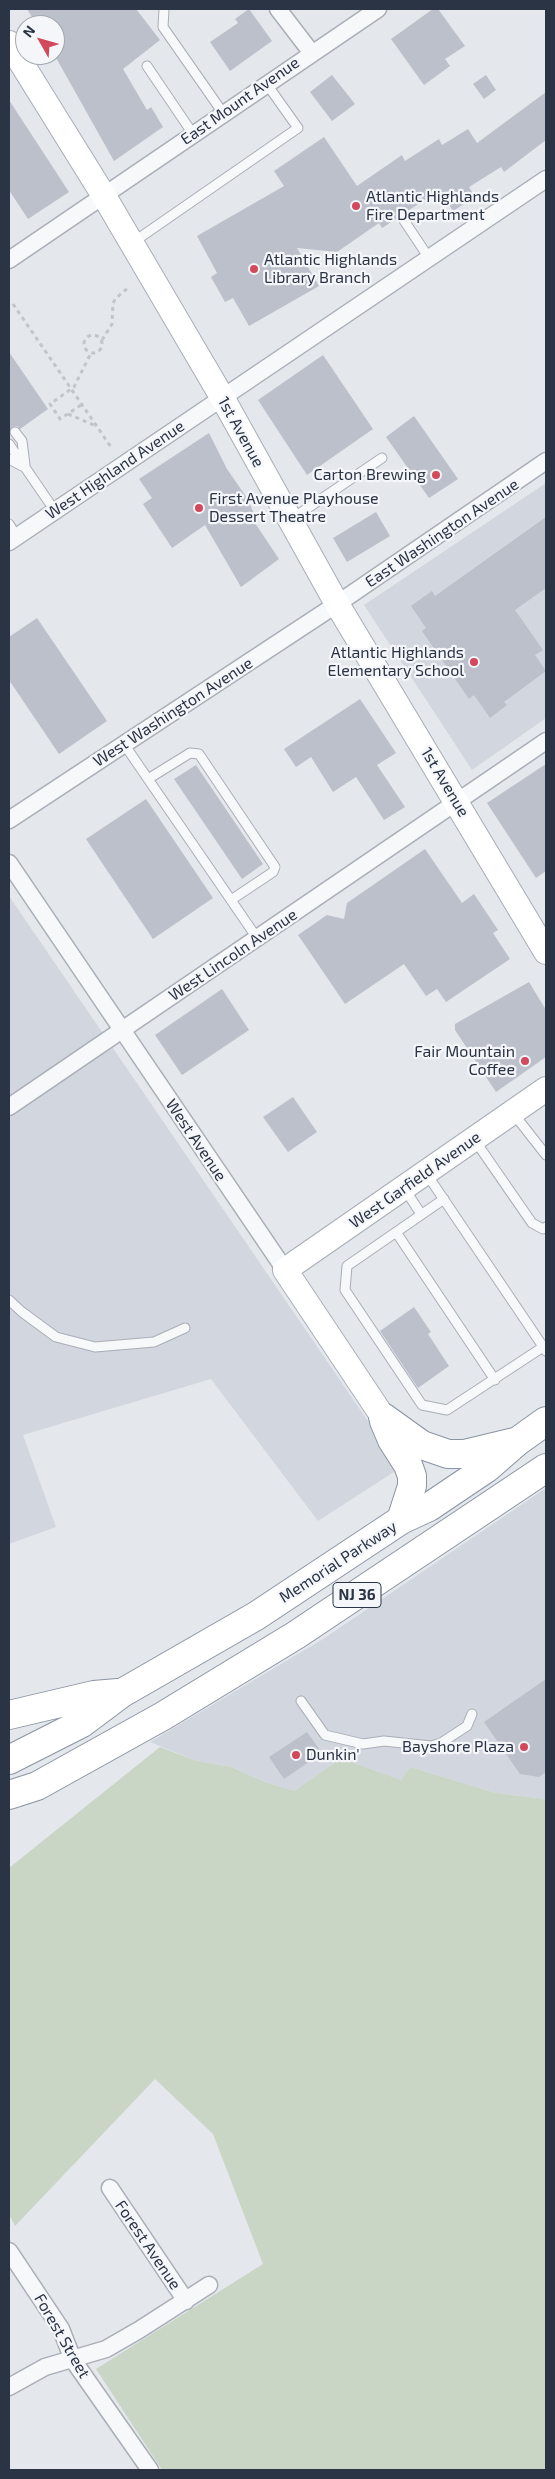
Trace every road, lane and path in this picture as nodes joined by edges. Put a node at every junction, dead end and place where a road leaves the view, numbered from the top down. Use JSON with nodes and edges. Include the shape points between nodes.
{"nodes":[{"id":1,"x":164,"y":9,"type":"edge"},
{"id":2,"x":278,"y":9,"type":"edge"},
{"id":3,"x":378,"y":9,"type":"edge"},
{"id":4,"x":9,"y":43,"type":"edge"},
{"id":5,"x":311,"y":52,"type":"junction"},
{"id":6,"x":147,"y":66,"type":"dead end"},
{"id":7,"x":266,"y":83,"type":"junction"},
{"id":8,"x":223,"y":113,"type":"junction"},
{"id":9,"x":192,"y":134,"type":"junction"},
{"id":10,"x":546,"y":179,"type":"edge"},
{"id":11,"x":104,"y":196,"type":"junction"},
{"id":12,"x":401,"y":216,"type":"dead end"},
{"id":13,"x":132,"y":243,"type":"junction"},
{"id":14,"x":429,"y":258,"type":"junction"},
{"id":15,"x":9,"y":260,"type":"edge"},
{"id":16,"x":128,"y":287,"type":"dead end"},
{"id":17,"x":13,"y":304,"type":"dead end"},
{"id":18,"x":102,"y":340,"type":"junction"},
{"id":19,"x":91,"y":353,"type":"junction"},
{"id":20,"x":71,"y":389,"type":"junction"},
{"id":21,"x":222,"y":397,"type":"junction"},
{"id":22,"x":81,"y":405,"type":"junction"},
{"id":23,"x":68,"y":414,"type":"junction"},
{"id":24,"x":96,"y":426,"type":"junction"},
{"id":25,"x":16,"y":432,"type":"dead end"},
{"id":26,"x":9,"y":444,"type":"edge"},
{"id":27,"x":111,"y":447,"type":"dead end"},
{"id":28,"x":382,"y":458,"type":"dead end"},
{"id":29,"x":9,"y":459,"type":"edge"},
{"id":30,"x":546,"y":461,"type":"edge"},
{"id":31,"x":25,"y":467,"type":"junction"},
{"id":32,"x":55,"y":511,"type":"junction"},
{"id":33,"x":290,"y":520,"type":"junction"},
{"id":34,"x":12,"y":534,"type":"edge"},
{"id":35,"x":337,"y":604,"type":"junction"},
{"id":36,"x":546,"y":742,"type":"edge"},
{"id":37,"x":124,"y":744,"type":"junction"},
{"id":38,"x":148,"y":779,"type":"junction"},
{"id":39,"x":457,"y":802,"type":"junction"},
{"id":40,"x":9,"y":820,"type":"edge"},
{"id":41,"x":9,"y":863,"type":"edge"},
{"id":42,"x":231,"y":900,"type":"junction"},
{"id":43,"x":257,"y":938,"type":"junction"},
{"id":44,"x":546,"y":952,"type":"edge"},
{"id":45,"x":120,"y":1031,"type":"junction"},
{"id":46,"x":546,"y":1089,"type":"edge"},
{"id":47,"x":9,"y":1107,"type":"edge"},
{"id":48,"x":513,"y":1113,"type":"junction"},
{"id":49,"x":474,"y":1139,"type":"junction"},
{"id":50,"x":546,"y":1155,"type":"edge"},
{"id":51,"x":426,"y":1172,"type":"junction"},
{"id":52,"x":404,"y":1188,"type":"junction"},
{"id":53,"x":444,"y":1199,"type":"junction"},
{"id":54,"x":421,"y":1214,"type":"junction"},
{"id":55,"x":546,"y":1227,"type":"edge"},
{"id":56,"x":396,"y":1232,"type":"junction"},
{"id":57,"x":285,"y":1270,"type":"junction"},
{"id":58,"x":9,"y":1300,"type":"edge"},
{"id":59,"x":185,"y":1328,"type":"dead end"},
{"id":60,"x":544,"y":1349,"type":"edge"},
{"id":61,"x":495,"y":1380,"type":"junction"},
{"id":62,"x":383,"y":1417,"type":"junction"},
{"id":63,"x":546,"y":1421,"type":"edge"},
{"id":64,"x":518,"y":1441,"type":"junction"},
{"id":65,"x":546,"y":1468,"type":"edge"},
{"id":66,"x":401,"y":1520,"type":"junction"},
{"id":67,"x":122,"y":1693,"type":"junction"},
{"id":68,"x":301,"y":1701,"type":"dead end"},
{"id":69,"x":472,"y":1714,"type":"dead end"},
{"id":70,"x":9,"y":1716,"type":"edge"},
{"id":71,"x":9,"y":1760,"type":"edge"},
{"id":72,"x":37,"y":1786,"type":"junction"},
{"id":73,"x":9,"y":1795,"type":"edge"},
{"id":74,"x":9,"y":1814,"type":"edge"},
{"id":75,"x":110,"y":2188,"type":"dead end"},
{"id":76,"x":9,"y":2251,"type":"edge"},
{"id":77,"x":209,"y":2285,"type":"dead end"},
{"id":78,"x":186,"y":2301,"type":"junction"},
{"id":79,"x":73,"y":2360,"type":"junction"},
{"id":80,"x":9,"y":2387,"type":"edge"},
{"id":81,"x":150,"y":2470,"type":"edge"}],
"edges":[{"from":1,"to":8,"type":"lane","via":[[163,27]]},
{"from":2,"to":5,"type":"street"},
{"from":3,"to":5,"type":"street","name":"East Mount Avenue"},
{"from":4,"to":11,"type":"street","name":"1st Avenue"},
{"from":5,"to":7,"type":"street","name":"East Mount Avenue"},
{"from":6,"to":9,"type":"lane"},
{"from":7,"to":8,"type":"street","name":"East Mount Avenue"},
{"from":7,"to":13,"type":"lane","via":[[298,128]]},
{"from":8,"to":9,"type":"street","name":"East Mount Avenue"},
{"from":9,"to":11,"type":"street","name":"East Mount Avenue"},
{"from":10,"to":14,"type":"street","name":"West Highland Avenue"},
{"from":11,"to":13,"type":"street","name":"1st Avenue"},
{"from":11,"to":15,"type":"street","name":"East Mount Avenue"},
{"from":12,"to":14,"type":"lane"},
{"from":13,"to":21,"type":"street","name":"1st Avenue"},
{"from":14,"to":21,"type":"street","name":"West Highland Avenue"},
{"from":16,"to":18,"type":"path","via":[[115,299],[112,324]]},
{"from":17,"to":20,"type":"path"},
{"from":18,"to":19,"type":"path","via":[[100,351]]},
{"from":18,"to":19,"type":"path","via":[[94,335],[86,339],[84,347]]},
{"from":19,"to":20,"type":"path"},
{"from":20,"to":22,"type":"path"},
{"from":20,"to":23,"type":"path","via":[[50,404],[60,419]]},
{"from":21,"to":32,"type":"street","name":"West Highland Avenue"},
{"from":21,"to":33,"type":"street","name":"1st Avenue"},
{"from":22,"to":23,"type":"path"},
{"from":22,"to":24,"type":"path"},
{"from":23,"to":24,"type":"path"},
{"from":24,"to":27,"type":"path"},
{"from":25,"to":31,"type":"lane","via":[[22,441]]},
{"from":26,"to":31,"type":"lane"},
{"from":28,"to":33,"type":"lane"},
{"from":29,"to":31,"type":"lane"},
{"from":30,"to":35,"type":"street","name":"East Washington Avenue"},
{"from":31,"to":32,"type":"lane"},
{"from":32,"to":34,"type":"street","name":"West Highland Avenue"},
{"from":33,"to":35,"type":"street","name":"1st Avenue"},
{"from":35,"to":37,"type":"street","name":"West Washington Avenue"},
{"from":35,"to":39,"type":"street","name":"1st Avenue"},
{"from":36,"to":39,"type":"street","name":"West Lincoln Avenue"},
{"from":37,"to":38,"type":"lane"},
{"from":37,"to":40,"type":"street","name":"West Washington Avenue"},
{"from":38,"to":42,"type":"lane"},
{"from":38,"to":42,"type":"lane","via":[[190,753],[199,754],[203,759],[275,867],[270,876]]},
{"from":39,"to":43,"type":"street","name":"West Lincoln Avenue"},
{"from":39,"to":44,"type":"street","name":"1st Avenue"},
{"from":41,"to":45,"type":"street","name":"West Avenue"},
{"from":42,"to":43,"type":"lane"},
{"from":43,"to":45,"type":"street","name":"West Lincoln Avenue"},
{"from":45,"to":47,"type":"street","name":"West Lincoln Avenue"},
{"from":45,"to":57,"type":"street","name":"West Avenue"},
{"from":46,"to":48,"type":"street","name":"West Garfield Avenue"},
{"from":48,"to":49,"type":"street","name":"West Garfield Avenue"},
{"from":48,"to":50,"type":"lane"},
{"from":49,"to":51,"type":"street","name":"West Garfield Avenue"},
{"from":49,"to":55,"type":"lane","via":[[532,1223],[543,1229]]},
{"from":51,"to":52,"type":"street","name":"West Garfield Avenue"},
{"from":51,"to":53,"type":"lane"},
{"from":52,"to":54,"type":"lane"},
{"from":52,"to":57,"type":"street","name":"West Garfield Avenue"},
{"from":53,"to":54,"type":"lane"},
{"from":53,"to":60,"type":"lane"},
{"from":54,"to":56,"type":"lane"},
{"from":56,"to":61,"type":"lane"},
{"from":56,"to":61,"type":"lane","via":[[347,1266],[344,1290],[422,1405],[447,1410]]},
{"from":57,"to":62,"type":"street","name":"West Avenue"},
{"from":58,"to":59,"type":"lane","via":[[56,1336],[95,1347],[154,1342]]},
{"from":60,"to":61,"type":"lane"},
{"from":62,"to":64,"type":"highway","via":[[422,1445],[448,1454],[464,1454]]},
{"from":62,"to":66,"type":"highway","via":[[412,1476]]},
{"from":63,"to":64,"type":"highway","name":"Memorial Parkway","number":"NJ 36"},
{"from":64,"to":66,"type":"highway","name":"Memorial Parkway","number":"NJ 36","via":[[487,1468],[429,1507]]},
{"from":65,"to":72,"type":"highway","number":"NJ 36","via":[[296,1635],[163,1716]]},
{"from":66,"to":67,"type":"highway","name":"Memorial Parkway","number":"NJ 36","via":[[256,1616]]},
{"from":67,"to":70,"type":"highway","via":[[94,1695]]},
{"from":67,"to":71,"type":"highway","number":"NJ 36","via":[[82,1723]]},
{"from":68,"to":69,"type":"lane","via":[[325,1735],[363,1744],[384,1741],[431,1746],[467,1726]]},
{"from":72,"to":73,"type":"highway","number":"NJ 36"},
{"from":72,"to":74,"type":"highway"},
{"from":75,"to":78,"type":"street","name":"Forest Avenue"},
{"from":76,"to":79,"type":"street","name":"Forest Street","via":[[61,2329]]},
{"from":77,"to":78,"type":"street"},
{"from":78,"to":79,"type":"street","via":[[106,2349]]},
{"from":79,"to":80,"type":"street","via":[[45,2367]]},
{"from":79,"to":81,"type":"street","name":"Forest Street"}]}
